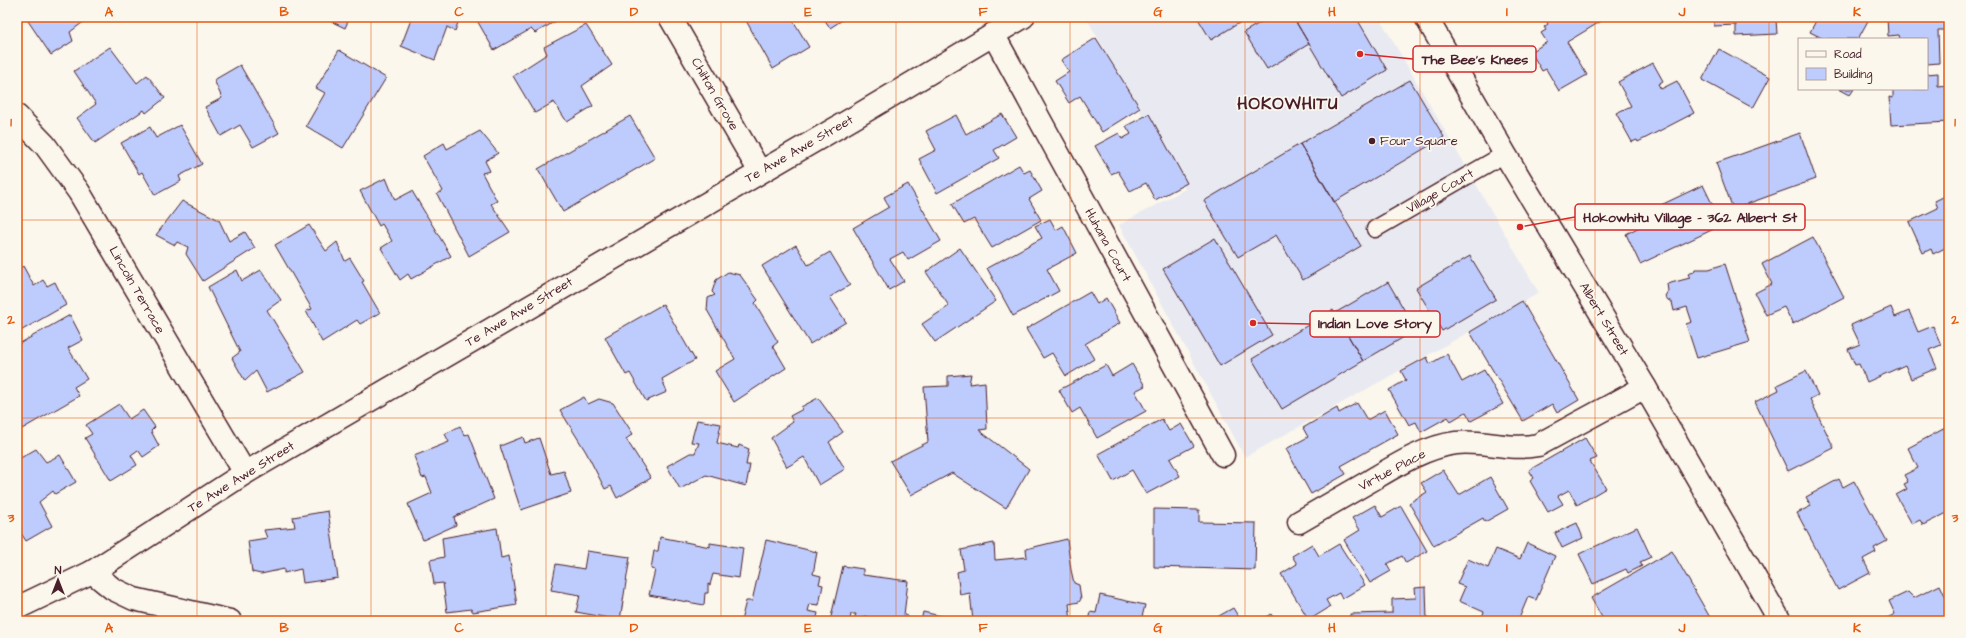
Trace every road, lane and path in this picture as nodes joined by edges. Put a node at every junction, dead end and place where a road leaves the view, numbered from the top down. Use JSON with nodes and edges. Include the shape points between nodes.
{"nodes":[{"id":1,"x":670,"y":17,"type":"edge"},
{"id":2,"x":1023,"y":17,"type":"edge"},
{"id":3,"x":1426,"y":17,"type":"edge"},
{"id":4,"x":993,"y":34,"type":"junction"},
{"id":5,"x":17,"y":116,"type":"edge"},
{"id":6,"x":1505,"y":154,"type":"junction"},
{"id":7,"x":760,"y":172,"type":"junction"},
{"id":8,"x":1375,"y":229,"type":"dead end"},
{"id":9,"x":1645,"y":387,"type":"junction"},
{"id":10,"x":1223,"y":455,"type":"dead end"},
{"id":11,"x":245,"y":473,"type":"junction"},
{"id":12,"x":1299,"y":522,"type":"dead end"},
{"id":13,"x":92,"y":572,"type":"junction"},
{"id":14,"x":17,"y":608,"type":"edge"},
{"id":15,"x":221,"y":620,"type":"edge"},
{"id":16,"x":1780,"y":621,"type":"edge"}],
"edges":[{"from":1,"to":7,"type":"street","name":"Chilton Grove"},
{"from":2,"to":4,"type":"street","name":"Te Awe Awe Street"},
{"from":3,"to":6,"type":"street","name":"Albert Street"},
{"from":4,"to":7,"type":"street","name":"Te Awe Awe Street"},
{"from":4,"to":10,"type":"street","name":"Huhana Court"},
{"from":5,"to":11,"type":"street","name":"Lincoln Terrace","via":[[45,145],[79,192]]},
{"from":6,"to":8,"type":"lane","name":"Village Court"},
{"from":6,"to":9,"type":"street","name":"Albert Street"},
{"from":7,"to":11,"type":"street","name":"Te Awe Awe Street"},
{"from":9,"to":12,"type":"street","name":"Virtue Place","via":[[1538,445],[1509,448],[1474,442],[1431,450],[1398,465]]},
{"from":9,"to":16,"type":"street","name":"Albert Street"},
{"from":11,"to":13,"type":"street","name":"Te Awe Awe Street"},
{"from":13,"to":14,"type":"street","name":"Te Awe Awe Street"},
{"from":13,"to":15,"type":"street","via":[[113,589],[134,599]]}]}
